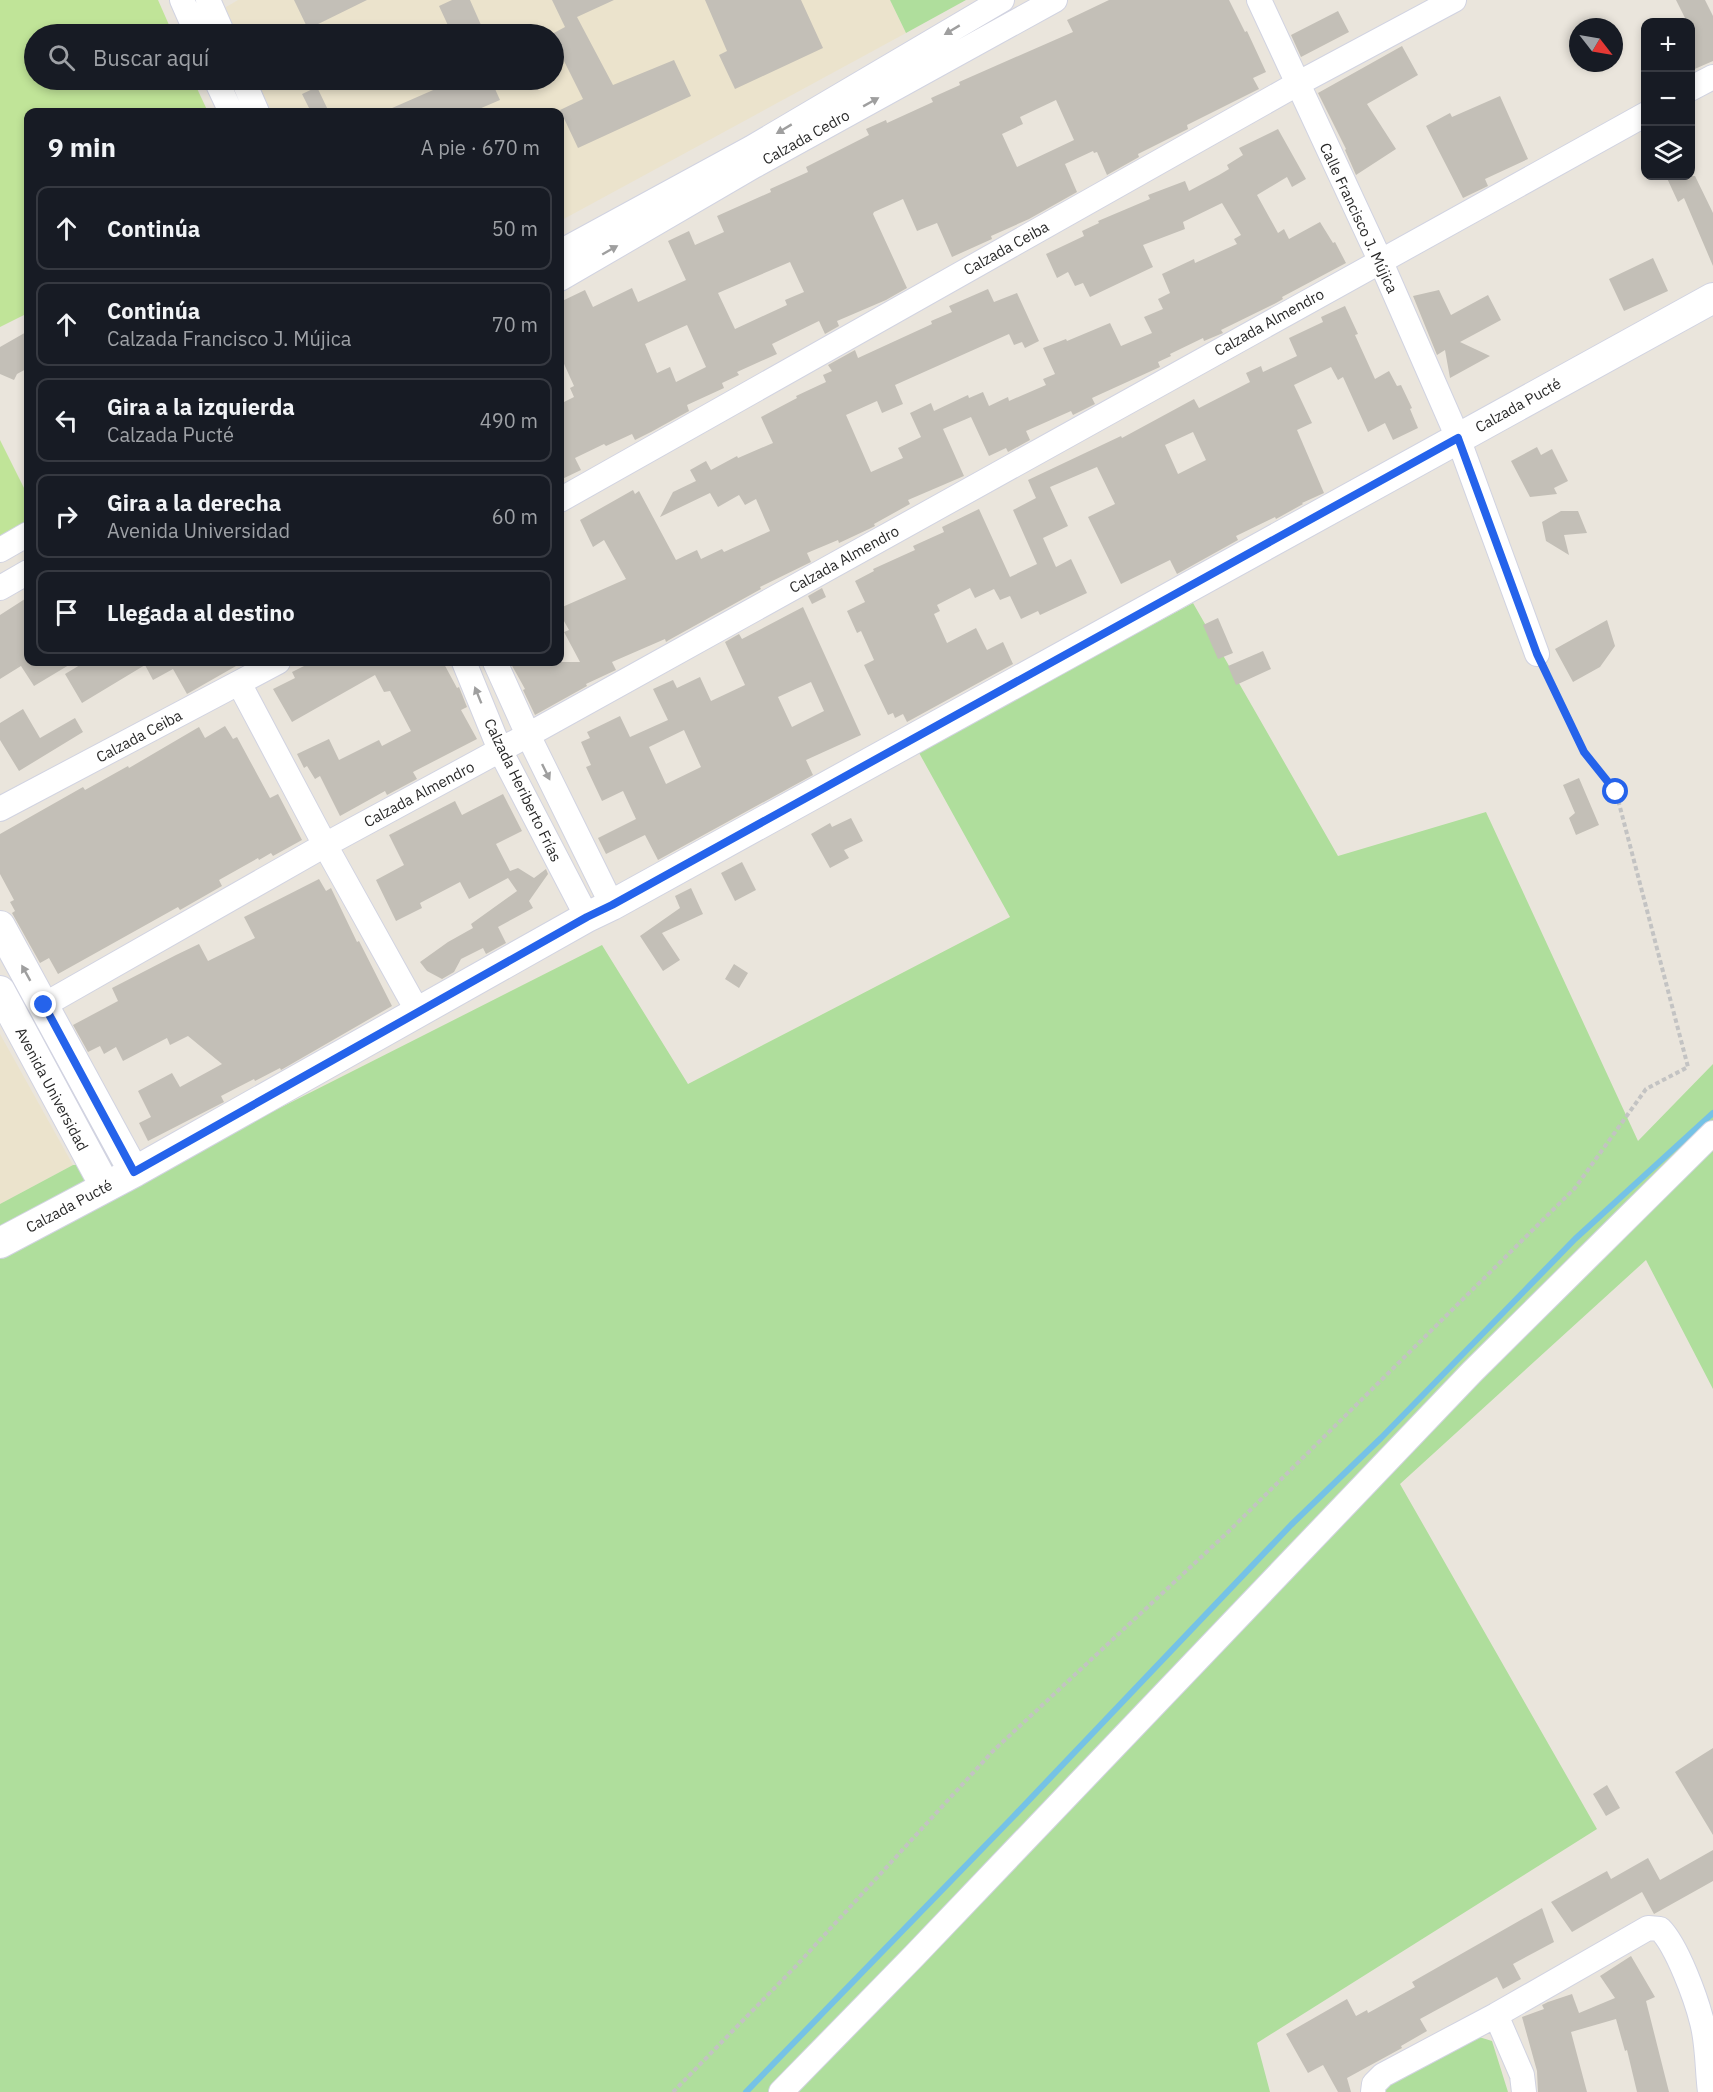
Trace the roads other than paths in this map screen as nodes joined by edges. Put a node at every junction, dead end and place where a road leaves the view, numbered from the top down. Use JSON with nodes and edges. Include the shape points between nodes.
{"nodes":[{"id":1,"x":1002,"y":0,"type":"edge"},
{"id":2,"x":1055,"y":0,"type":"edge"},
{"id":3,"x":1259,"y":0,"type":"edge"},
{"id":4,"x":1454,"y":0,"type":"edge"},
{"id":5,"x":212,"y":2,"type":"edge"},
{"id":6,"x":189,"y":16,"type":"edge"},
{"id":7,"x":220,"y":24,"type":"edge"},
{"id":8,"x":1713,"y":76,"type":"edge"},
{"id":9,"x":1297,"y":84,"type":"junction"},
{"id":10,"x":1695,"y":86,"type":"edge"},
{"id":11,"x":221,"y":90,"type":"edge"},
{"id":12,"x":247,"y":90,"type":"edge"},
{"id":13,"x":229,"y":108,"type":"edge"},
{"id":14,"x":255,"y":108,"type":"edge"},
{"id":15,"x":1641,"y":117,"type":"edge"},
{"id":16,"x":564,"y":250,"type":"edge"},
{"id":17,"x":1380,"y":260,"type":"junction"},
{"id":18,"x":564,"y":277,"type":"edge"},
{"id":19,"x":1713,"y":298,"type":"edge"},
{"id":20,"x":1458,"y":438,"type":"junction"},
{"id":21,"x":564,"y":498,"type":"edge"},
{"id":22,"x":24,"y":536,"type":"edge"},
{"id":23,"x":0,"y":550,"type":"edge"},
{"id":24,"x":24,"y":574,"type":"edge"},
{"id":25,"x":0,"y":588,"type":"edge"},
{"id":26,"x":1537,"y":654,"type":"road end"},
{"id":27,"x":271,"y":666,"type":"edge"},
{"id":28,"x":466,"y":666,"type":"edge"},
{"id":29,"x":497,"y":666,"type":"edge"},
{"id":30,"x":240,"y":683,"type":"junction"},
{"id":31,"x":528,"y":735,"type":"junction"},
{"id":32,"x":500,"y":750,"type":"junction"},
{"id":33,"x":0,"y":809,"type":"edge"},
{"id":34,"x":325,"y":844,"type":"junction"},
{"id":35,"x":600,"y":911,"type":"junction"},
{"id":36,"x":0,"y":926,"type":"edge"},
{"id":37,"x":0,"y":991,"type":"edge"},
{"id":38,"x":44,"y":1005,"type":"junction"},
{"id":39,"x":418,"y":1012,"type":"junction"},
{"id":40,"x":1713,"y":1133,"type":"edge"},
{"id":41,"x":134,"y":1172,"type":"junction"},
{"id":42,"x":105,"y":1186,"type":"junction"},
{"id":43,"x":0,"y":1243,"type":"edge"},
{"id":44,"x":1496,"y":2015,"type":"junction"},
{"id":45,"x":781,"y":2092,"type":"edge"},
{"id":46,"x":1373,"y":2092,"type":"edge"},
{"id":47,"x":1524,"y":2092,"type":"edge"},
{"id":48,"x":1710,"y":2092,"type":"edge"}],
"edges":[{"from":1,"to":16,"type":"street","name":"Calzada Cedro","one_way":true,"via":[[751,148]]},
{"from":18,"to":2,"type":"street","name":"Calzada Cedro","one_way":true,"via":[[754,166]]},
{"from":3,"to":9,"type":"street","name":"Calle Francisco J. Mújica"},
{"from":4,"to":9,"type":"street","name":"Calzada Ceiba"},
{"from":5,"to":6,"type":"street"},
{"from":5,"to":7,"type":"street"},
{"from":8,"to":10,"type":"street"},
{"from":9,"to":17,"type":"street","name":"Calle Francisco J. Mújica"},
{"from":9,"to":21,"type":"street","name":"Calzada Ceiba"},
{"from":11,"to":13,"type":"street"},
{"from":12,"to":14,"type":"street"},
{"from":15,"to":17,"type":"street","name":"Calzada Almendro"},
{"from":17,"to":20,"type":"street","name":"Calle Francisco J. Mújica"},
{"from":17,"to":31,"type":"street","name":"Calzada Almendro"},
{"from":19,"to":20,"type":"street","name":"Calzada Pucté"},
{"from":20,"to":26,"type":"street","name":"Calle Francisco J. Mújica"},
{"from":20,"to":35,"type":"street","name":"Calzada Pucté"},
{"from":22,"to":23,"type":"street"},
{"from":24,"to":25,"type":"street"},
{"from":27,"to":30,"type":"street","name":"Calzada Ceiba"},
{"from":32,"to":28,"type":"street","name":"Calzada Heriberto Frías","one_way":true},
{"from":29,"to":31,"type":"street","name":"Calzada Heriberto Frías"},
{"from":30,"to":33,"type":"street","name":"Calzada Ceiba"},
{"from":30,"to":34,"type":"street"},
{"from":31,"to":32,"type":"street","name":"Calzada Almendro"},
{"from":31,"to":35,"type":"street","name":"Calzada Heriberto Frías","one_way":true},
{"from":32,"to":34,"type":"street","name":"Calzada Almendro"},
{"from":32,"to":35,"type":"street","name":"Calzada Heriberto Frías"},
{"from":34,"to":38,"type":"street","name":"Calzada Almendro"},
{"from":34,"to":39,"type":"street"},
{"from":35,"to":39,"type":"street","name":"Calzada Pucté"},
{"from":38,"to":36,"type":"street","one_way":true},
{"from":37,"to":42,"type":"street","name":"Avenida Universidad"},
{"from":38,"to":41,"type":"street"},
{"from":39,"to":41,"type":"street","name":"Calzada Pucté"},
{"from":40,"to":45,"type":"street","via":[[1472,1372]]},
{"from":41,"to":42,"type":"street","name":"Calzada Pucté"},
{"from":42,"to":43,"type":"street","name":"Calzada Pucté"},
{"from":44,"to":46,"type":"street","via":[[1383,2075],[1374,2084]]},
{"from":44,"to":47,"type":"street","via":[[1522,2075]]},
{"from":44,"to":48,"type":"street","via":[[1648,1928],[1660,1929],[1678,1957],[1702,2023]]}]}
